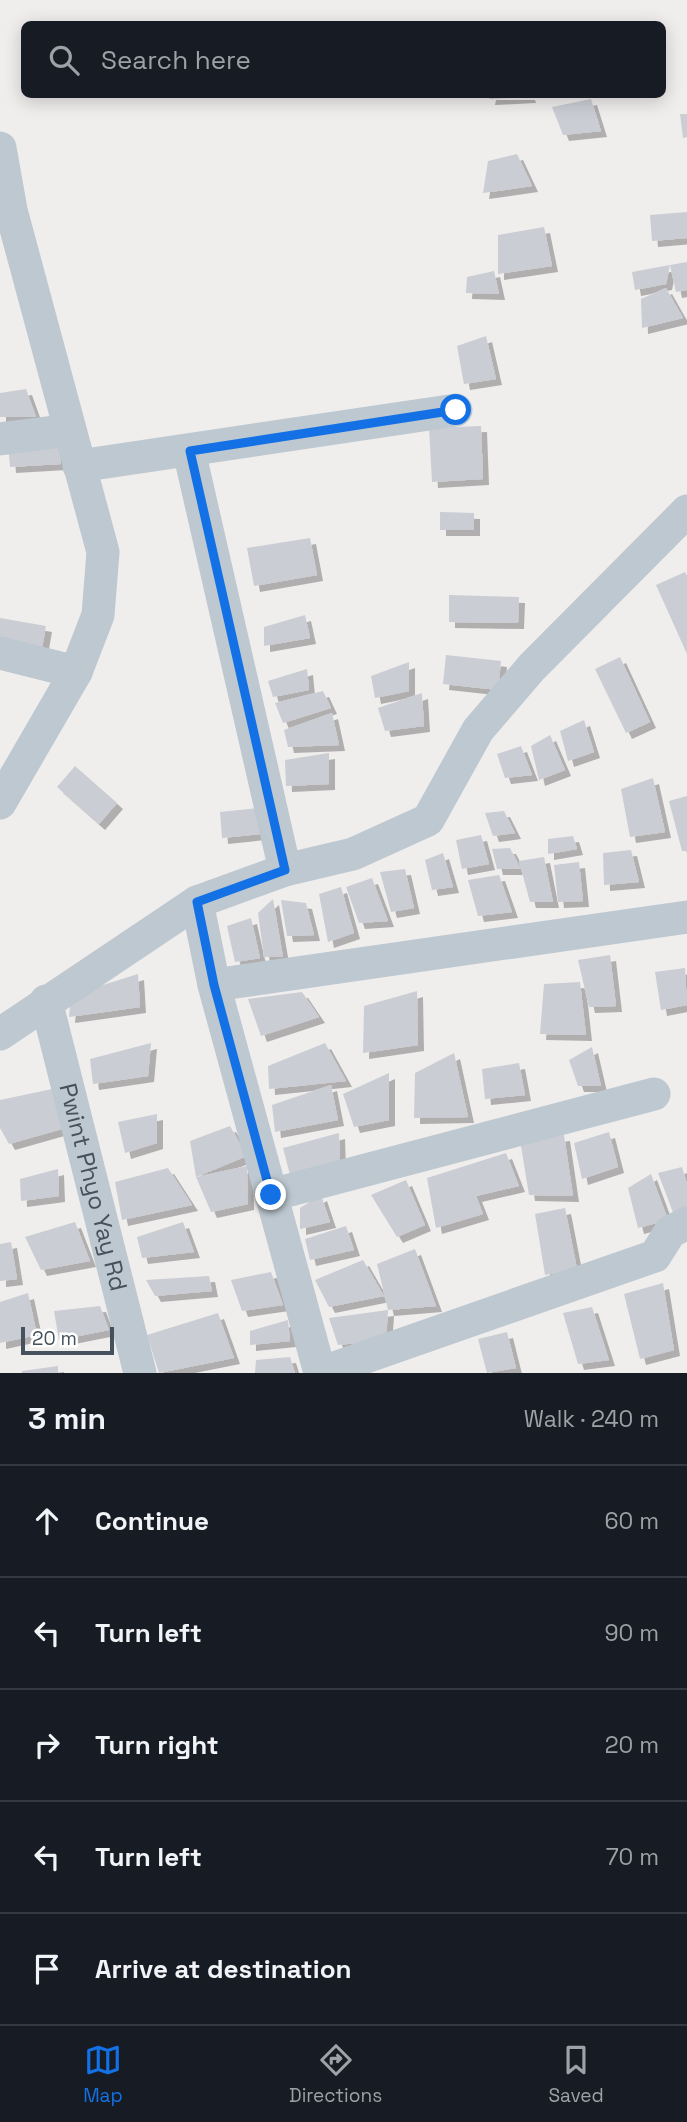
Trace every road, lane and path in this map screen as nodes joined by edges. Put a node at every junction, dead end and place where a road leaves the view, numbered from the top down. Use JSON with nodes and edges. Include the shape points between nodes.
{"nodes":[{"id":1,"x":0,"y":148,"type":"edge"},
{"id":2,"x":456,"y":410,"type":"dead end"},
{"id":3,"x":70,"y":430,"type":"junction"},
{"id":4,"x":0,"y":439,"type":"edge"},
{"id":5,"x":190,"y":451,"type":"junction"},
{"id":6,"x":79,"y":466,"type":"junction"},
{"id":7,"x":687,"y":511,"type":"edge"},
{"id":8,"x":0,"y":653,"type":"edge"},
{"id":9,"x":76,"y":672,"type":"junction"},
{"id":10,"x":0,"y":803,"type":"edge"},
{"id":11,"x":285,"y":870,"type":"junction"},
{"id":12,"x":197,"y":902,"type":"junction"},
{"id":13,"x":687,"y":918,"type":"edge"},
{"id":14,"x":214,"y":985,"type":"junction"},
{"id":15,"x":46,"y":1001,"type":"junction"},
{"id":16,"x":0,"y":1034,"type":"edge"},
{"id":17,"x":654,"y":1094,"type":"dead end"},
{"id":18,"x":271,"y":1195,"type":"junction"},
{"id":19,"x":687,"y":1223,"type":"edge"},
{"id":20,"x":139,"y":1373,"type":"edge"},
{"id":21,"x":320,"y":1373,"type":"edge"}],
"edges":[{"from":1,"to":3,"type":"street","via":[[11,210]]},
{"from":2,"to":5,"type":"street"},
{"from":3,"to":4,"type":"street"},
{"from":3,"to":6,"type":"street"},
{"from":5,"to":6,"type":"street"},
{"from":5,"to":11,"type":"street"},
{"from":6,"to":9,"type":"street","via":[[103,552],[98,615]]},
{"from":7,"to":11,"type":"street","via":[[532,667],[478,730],[428,820],[353,855]]},
{"from":8,"to":9,"type":"street"},
{"from":9,"to":10,"type":"street"},
{"from":11,"to":12,"type":"street"},
{"from":12,"to":14,"type":"street"},
{"from":12,"to":15,"type":"street"},
{"from":13,"to":14,"type":"street"},
{"from":14,"to":18,"type":"street"},
{"from":15,"to":16,"type":"street"},
{"from":15,"to":20,"type":"street","name":"Pwint Phyo Yay Rd"},
{"from":17,"to":18,"type":"street"},
{"from":18,"to":21,"type":"street"},
{"from":19,"to":21,"type":"street","via":[[670,1232],[655,1256]]}]}
